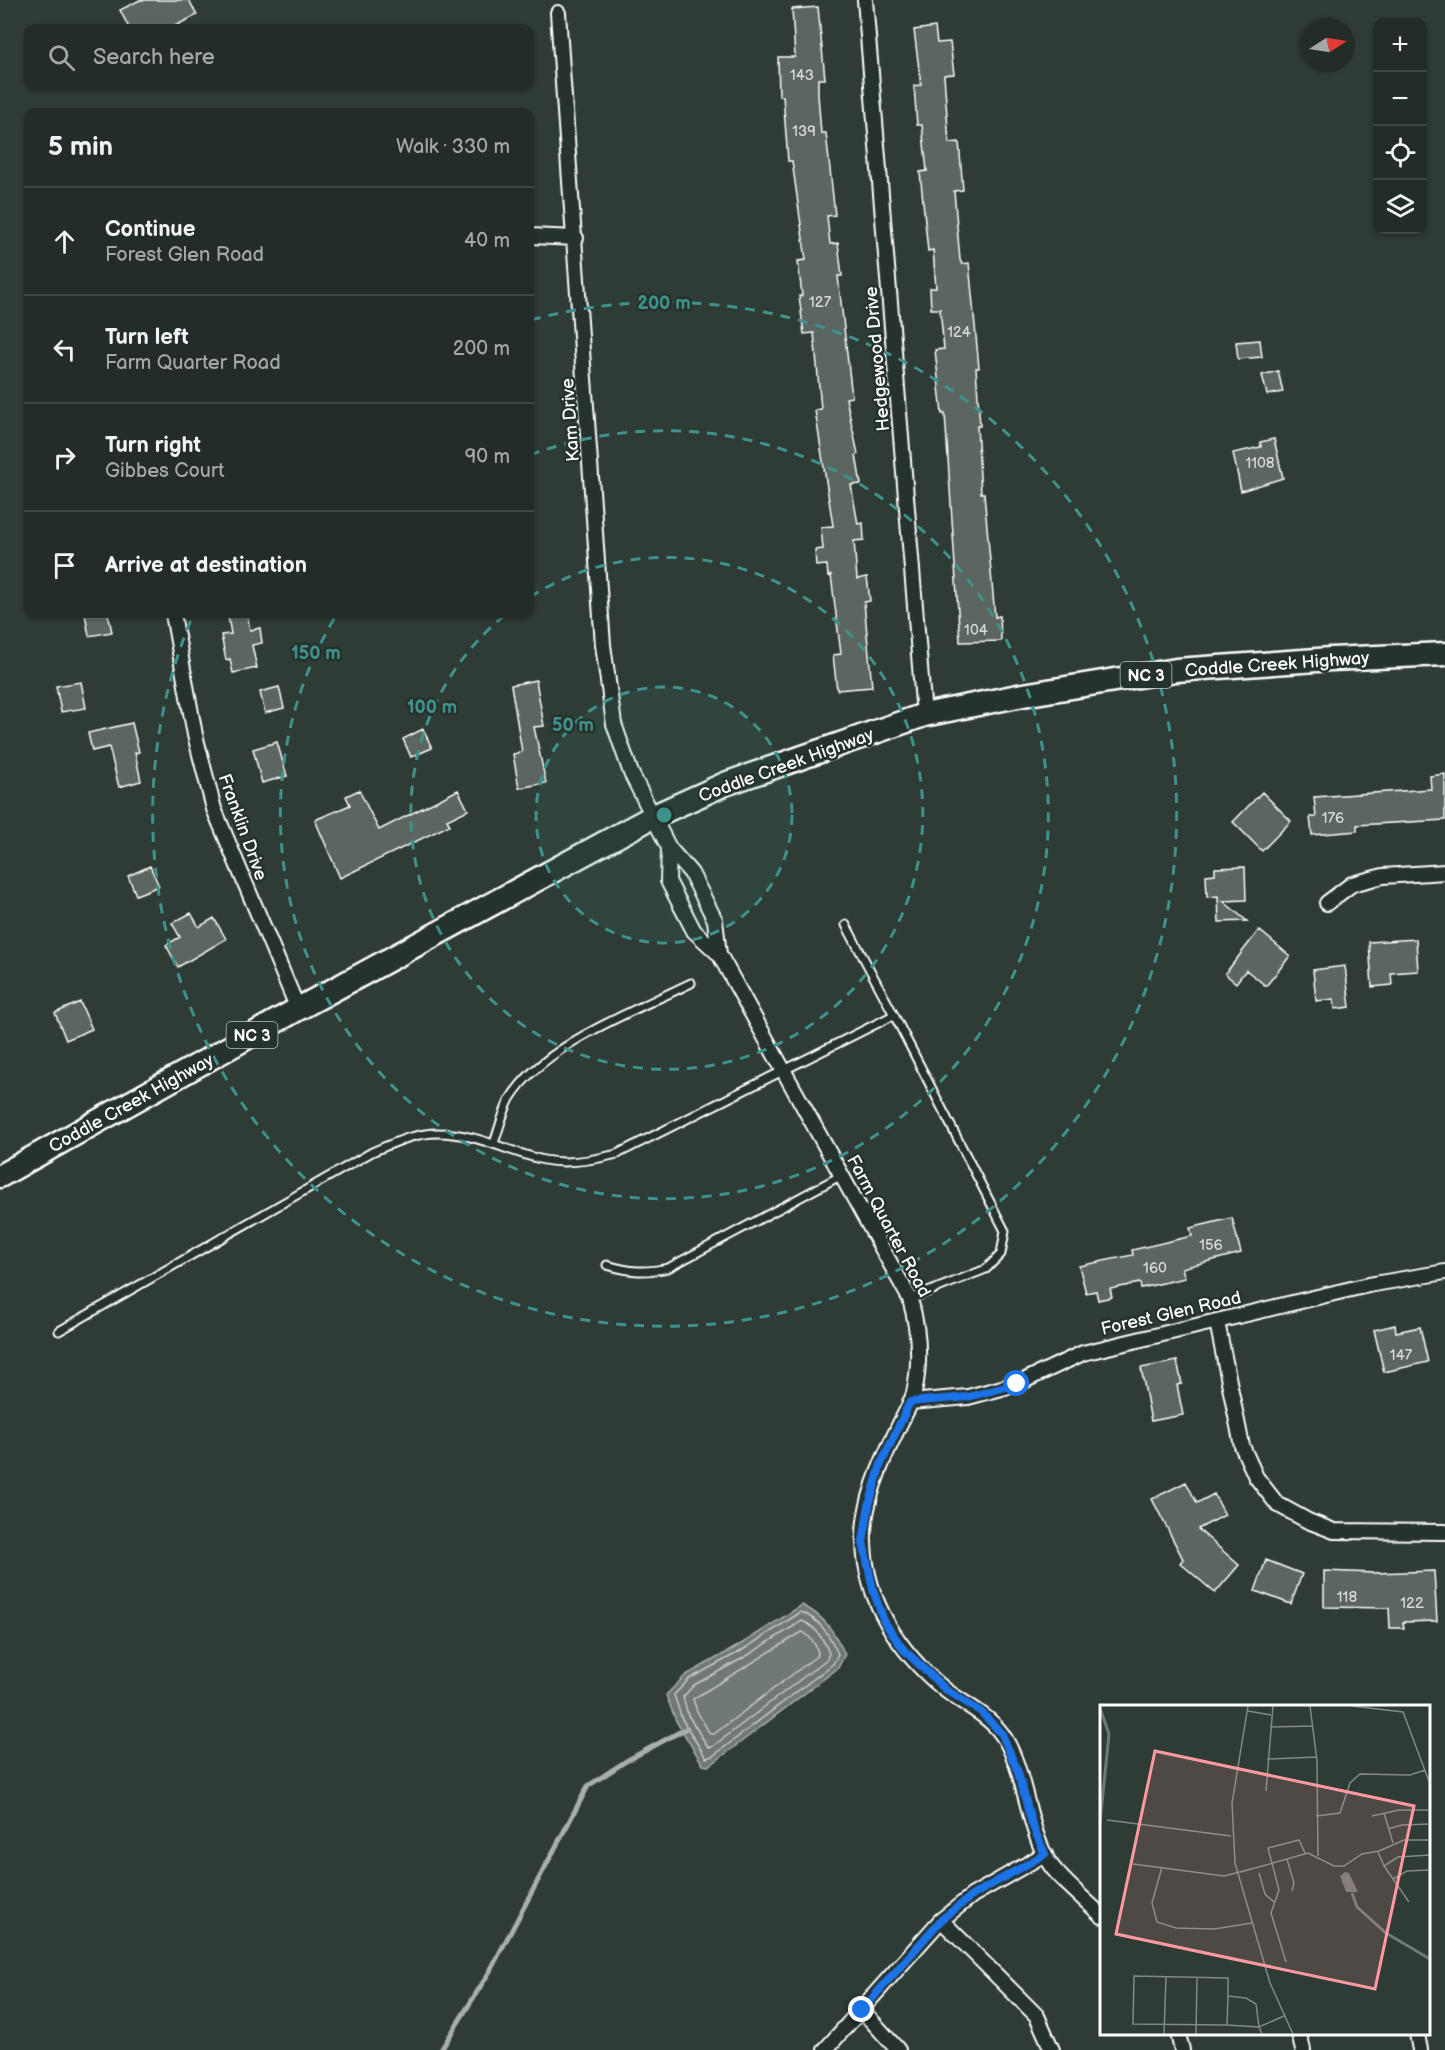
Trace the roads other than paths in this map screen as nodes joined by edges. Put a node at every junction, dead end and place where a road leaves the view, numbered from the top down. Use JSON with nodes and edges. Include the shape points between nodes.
{"nodes":[{"id":1,"x":865,"y":0,"type":"edge"},
{"id":2,"x":558,"y":13,"type":"dead end"},
{"id":3,"x":534,"y":236,"type":"edge"},
{"id":4,"x":576,"y":238,"type":"junction"},
{"id":5,"x":174,"y":618,"type":"edge"},
{"id":6,"x":1445,"y":654,"type":"edge"},
{"id":7,"x":924,"y":715,"type":"junction"},
{"id":8,"x":654,"y":816,"type":"junction"},
{"id":9,"x":669,"y":848,"type":"junction"},
{"id":10,"x":1445,"y":872,"type":"edge"},
{"id":11,"x":1327,"y":903,"type":"dead end"},
{"id":12,"x":846,"y":925,"type":"dead end"},
{"id":13,"x":719,"y":954,"type":"junction"},
{"id":14,"x":691,"y":982,"type":"dead end"},
{"id":15,"x":298,"y":1009,"type":"junction"},
{"id":16,"x":894,"y":1015,"type":"junction"},
{"id":17,"x":783,"y":1069,"type":"junction"},
{"id":18,"x":494,"y":1143,"type":"junction"},
{"id":19,"x":842,"y":1175,"type":"junction"},
{"id":20,"x":0,"y":1176,"type":"edge"},
{"id":21,"x":607,"y":1265,"type":"dead end"},
{"id":22,"x":1445,"y":1272,"type":"edge"},
{"id":23,"x":910,"y":1299,"type":"junction"},
{"id":24,"x":1217,"y":1322,"type":"junction"},
{"id":25,"x":59,"y":1330,"type":"dead end"},
{"id":26,"x":910,"y":1402,"type":"junction"},
{"id":27,"x":1445,"y":1532,"type":"edge"},
{"id":28,"x":1045,"y":1854,"type":"junction"},
{"id":29,"x":1100,"y":1915,"type":"edge"},
{"id":30,"x":941,"y":1920,"type":"junction"},
{"id":31,"x":862,"y":2010,"type":"junction"},
{"id":32,"x":1178,"y":2035,"type":"edge"},
{"id":33,"x":1299,"y":2035,"type":"edge"},
{"id":34,"x":1417,"y":2035,"type":"edge"},
{"id":35,"x":825,"y":2050,"type":"edge"},
{"id":36,"x":898,"y":2050,"type":"edge"},
{"id":37,"x":1052,"y":2050,"type":"edge"},
{"id":38,"x":1182,"y":2050,"type":"edge"},
{"id":39,"x":1303,"y":2050,"type":"edge"},
{"id":40,"x":1420,"y":2050,"type":"edge"}],
"edges":[{"from":1,"to":7,"type":"street","name":"Hedgewood Drive"},
{"from":2,"to":4,"type":"street","name":"Kam Drive"},
{"from":3,"to":4,"type":"street"},
{"from":4,"to":8,"type":"street","name":"Kam Drive","via":[[603,645],[614,724],[631,773]]},
{"from":5,"to":15,"type":"street","name":"Franklin Drive","via":[[195,735],[214,809]]},
{"from":6,"to":7,"type":"main road","name":"Coddle Creek Highway","number":"NC 3","via":[[1176,670]]},
{"from":7,"to":8,"type":"main road","name":"Coddle Creek Highway","number":"NC 3","via":[[725,784]]},
{"from":8,"to":9,"type":"street","name":"Farm Quarter Road"},
{"from":8,"to":15,"type":"main road","name":"Coddle Creek Highway","number":"NC 3"},
{"from":9,"to":13,"type":"street","name":"Farm Quarter Road","via":[[691,873],[715,920]]},
{"from":9,"to":13,"type":"street","name":"Farm Quarter Road","via":[[668,881],[694,931]]},
{"from":10,"to":11,"type":"street","via":[[1383,876],[1352,884]]},
{"from":12,"to":16,"type":"lane"},
{"from":13,"to":17,"type":"street","name":"Farm Quarter Road"},
{"from":14,"to":18,"type":"lane","via":[[560,1049],[537,1065],[509,1101]]},
{"from":15,"to":20,"type":"main road","name":"Coddle Creek Highway","number":"NC 3"},
{"from":16,"to":17,"type":"lane"},
{"from":16,"to":23,"type":"lane","via":[[1005,1231],[1001,1254],[986,1269]]},
{"from":17,"to":18,"type":"lane","via":[[608,1156],[590,1161],[546,1160]]},
{"from":17,"to":19,"type":"street","name":"Farm Quarter Road"},
{"from":18,"to":25,"type":"lane","via":[[478,1137],[438,1133],[407,1137],[372,1152]]},
{"from":19,"to":21,"type":"lane","via":[[668,1268],[647,1273]]},
{"from":19,"to":23,"type":"street","name":"Farm Quarter Road"},
{"from":22,"to":24,"type":"street","name":"Forest Glen Road","via":[[1368,1284]]},
{"from":23,"to":26,"type":"street","name":"Farm Quarter Road","via":[[919,1343]]},
{"from":24,"to":26,"type":"street","name":"Forest Glen Road","via":[[1083,1353],[1017,1384],[968,1397]]},
{"from":24,"to":27,"type":"street","via":[[1242,1446],[1256,1477],[1277,1504],[1334,1531]]},
{"from":26,"to":28,"type":"street","name":"Farm Quarter Road","via":[[881,1464],[869,1505],[863,1542],[873,1590],[884,1621],[903,1649],[945,1689],[981,1712],[1002,1734]]},
{"from":28,"to":29,"type":"street","name":"Farm Quarter Road","via":[[1049,1863]]},
{"from":28,"to":30,"type":"street","via":[[973,1895]]},
{"from":30,"to":31,"type":"street"},
{"from":30,"to":37,"type":"street","via":[[1037,2016]]},
{"from":31,"to":35,"type":"street"},
{"from":31,"to":36,"type":"street"},
{"from":32,"to":38,"type":"street"},
{"from":33,"to":39,"type":"street"},
{"from":34,"to":40,"type":"street"}]}
